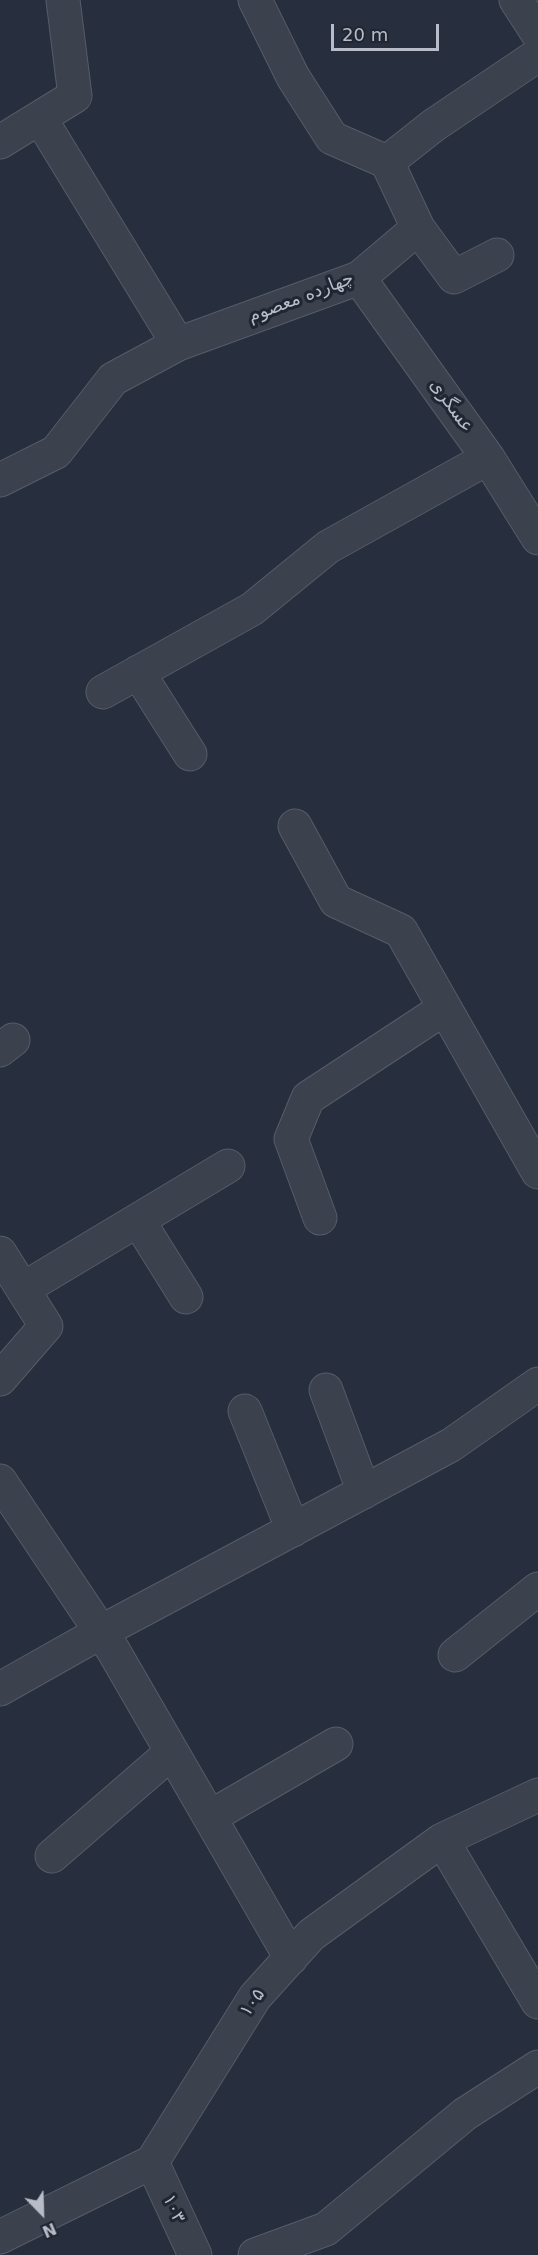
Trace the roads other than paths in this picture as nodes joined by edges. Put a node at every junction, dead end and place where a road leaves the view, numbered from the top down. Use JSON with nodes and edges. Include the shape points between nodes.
{"nodes":[{"id":1,"x":63,"y":0,"type":"edge"},
{"id":2,"x":255,"y":0,"type":"edge"},
{"id":3,"x":516,"y":0,"type":"edge"},
{"id":4,"x":538,"y":34,"type":"edge"},
{"id":5,"x":538,"y":55,"type":"edge"},
{"id":6,"x":40,"y":118,"type":"junction"},
{"id":7,"x":0,"y":142,"type":"edge"},
{"id":8,"x":387,"y":162,"type":"junction"},
{"id":9,"x":418,"y":228,"type":"junction"},
{"id":10,"x":497,"y":255,"type":"dead end"},
{"id":11,"x":359,"y":278,"type":"junction"},
{"id":12,"x":178,"y":344,"type":"junction"},
{"id":13,"x":488,"y":458,"type":"junction"},
{"id":14,"x":0,"y":480,"type":"edge"},
{"id":15,"x":538,"y":538,"type":"edge"},
{"id":16,"x":138,"y":672,"type":"junction"},
{"id":17,"x":103,"y":692,"type":"dead end"},
{"id":18,"x":190,"y":754,"type":"dead end"},
{"id":19,"x":296,"y":826,"type":"dead end"},
{"id":20,"x":445,"y":1008,"type":"junction"},
{"id":21,"x":228,"y":1166,"type":"dead end"},
{"id":22,"x":538,"y":1172,"type":"edge"},
{"id":23,"x":320,"y":1218,"type":"dead end"},
{"id":24,"x":138,"y":1220,"type":"junction"},
{"id":25,"x":0,"y":1253,"type":"edge"},
{"id":26,"x":23,"y":1289,"type":"junction"},
{"id":27,"x":186,"y":1297,"type":"dead end"},
{"id":28,"x":0,"y":1379,"type":"edge"},
{"id":29,"x":538,"y":1384,"type":"edge"},
{"id":30,"x":326,"y":1390,"type":"dead end"},
{"id":31,"x":246,"y":1411,"type":"dead end"},
{"id":32,"x":0,"y":1481,"type":"edge"},
{"id":33,"x":363,"y":1492,"type":"junction"},
{"id":34,"x":293,"y":1530,"type":"junction"},
{"id":35,"x":538,"y":1588,"type":"edge"},
{"id":36,"x":101,"y":1632,"type":"junction"},
{"id":37,"x":455,"y":1655,"type":"dead end"},
{"id":38,"x":0,"y":1689,"type":"edge"},
{"id":39,"x":336,"y":1744,"type":"dead end"},
{"id":40,"x":172,"y":1752,"type":"junction"},
{"id":41,"x":538,"y":1795,"type":"edge"},
{"id":42,"x":210,"y":1817,"type":"junction"},
{"id":43,"x":442,"y":1840,"type":"junction"},
{"id":44,"x":52,"y":1856,"type":"dead end"},
{"id":45,"x":291,"y":1958,"type":"junction"},
{"id":46,"x":538,"y":2002,"type":"edge"},
{"id":47,"x":538,"y":2067,"type":"edge"},
{"id":48,"x":152,"y":2162,"type":"junction"},
{"id":49,"x":0,"y":2237,"type":"edge"},
{"id":50,"x":195,"y":2255,"type":"edge"},
{"id":51,"x":255,"y":2255,"type":"edge"}],
"edges":[{"from":1,"to":6,"type":"street","via":[[75,96]]},
{"from":2,"to":8,"type":"street","via":[[293,77],[332,138]]},
{"from":3,"to":4,"type":"street"},
{"from":5,"to":8,"type":"street","via":[[434,124]]},
{"from":6,"to":7,"type":"street"},
{"from":6,"to":12,"type":"street"},
{"from":8,"to":9,"type":"street"},
{"from":9,"to":10,"type":"street","via":[[454,277]]},
{"from":9,"to":11,"type":"street","name":"چهارده معصوم"},
{"from":11,"to":12,"type":"street","name":"چهارده معصوم"},
{"from":11,"to":13,"type":"street","name":"عسگری"},
{"from":12,"to":14,"type":"street","name":"چهارده معصوم","via":[[113,379],[56,452]]},
{"from":13,"to":15,"type":"street","name":"عسگری"},
{"from":13,"to":16,"type":"street","via":[[328,547],[252,609]]},
{"from":16,"to":17,"type":"street"},
{"from":16,"to":18,"type":"street"},
{"from":19,"to":20,"type":"street","via":[[336,901],[401,931]]},
{"from":20,"to":22,"type":"street"},
{"from":20,"to":23,"type":"street","via":[[308,1098],[291,1139]]},
{"from":21,"to":24,"type":"street"},
{"from":24,"to":26,"type":"street"},
{"from":24,"to":27,"type":"street"},
{"from":25,"to":26,"type":"street"},
{"from":26,"to":28,"type":"street","via":[[46,1326]]},
{"from":29,"to":33,"type":"street","via":[[451,1445]]},
{"from":30,"to":33,"type":"street"},
{"from":31,"to":34,"type":"street"},
{"from":32,"to":36,"type":"street"},
{"from":33,"to":34,"type":"street"},
{"from":34,"to":36,"type":"street"},
{"from":35,"to":37,"type":"street"},
{"from":36,"to":38,"type":"street"},
{"from":36,"to":40,"type":"street"},
{"from":39,"to":42,"type":"street"},
{"from":40,"to":42,"type":"street"},
{"from":40,"to":44,"type":"street"},
{"from":41,"to":43,"type":"street","name":"۱۰۵"},
{"from":42,"to":45,"type":"street"},
{"from":43,"to":45,"type":"street","name":"۱۰۵","via":[[311,1935]]},
{"from":43,"to":46,"type":"street"},
{"from":45,"to":48,"type":"street","name":"۱۰۵","via":[[255,1997]]},
{"from":47,"to":51,"type":"street","via":[[465,2114],[326,2229]]},
{"from":48,"to":49,"type":"street"},
{"from":48,"to":50,"type":"street","name":"۱۰۳"}]}
